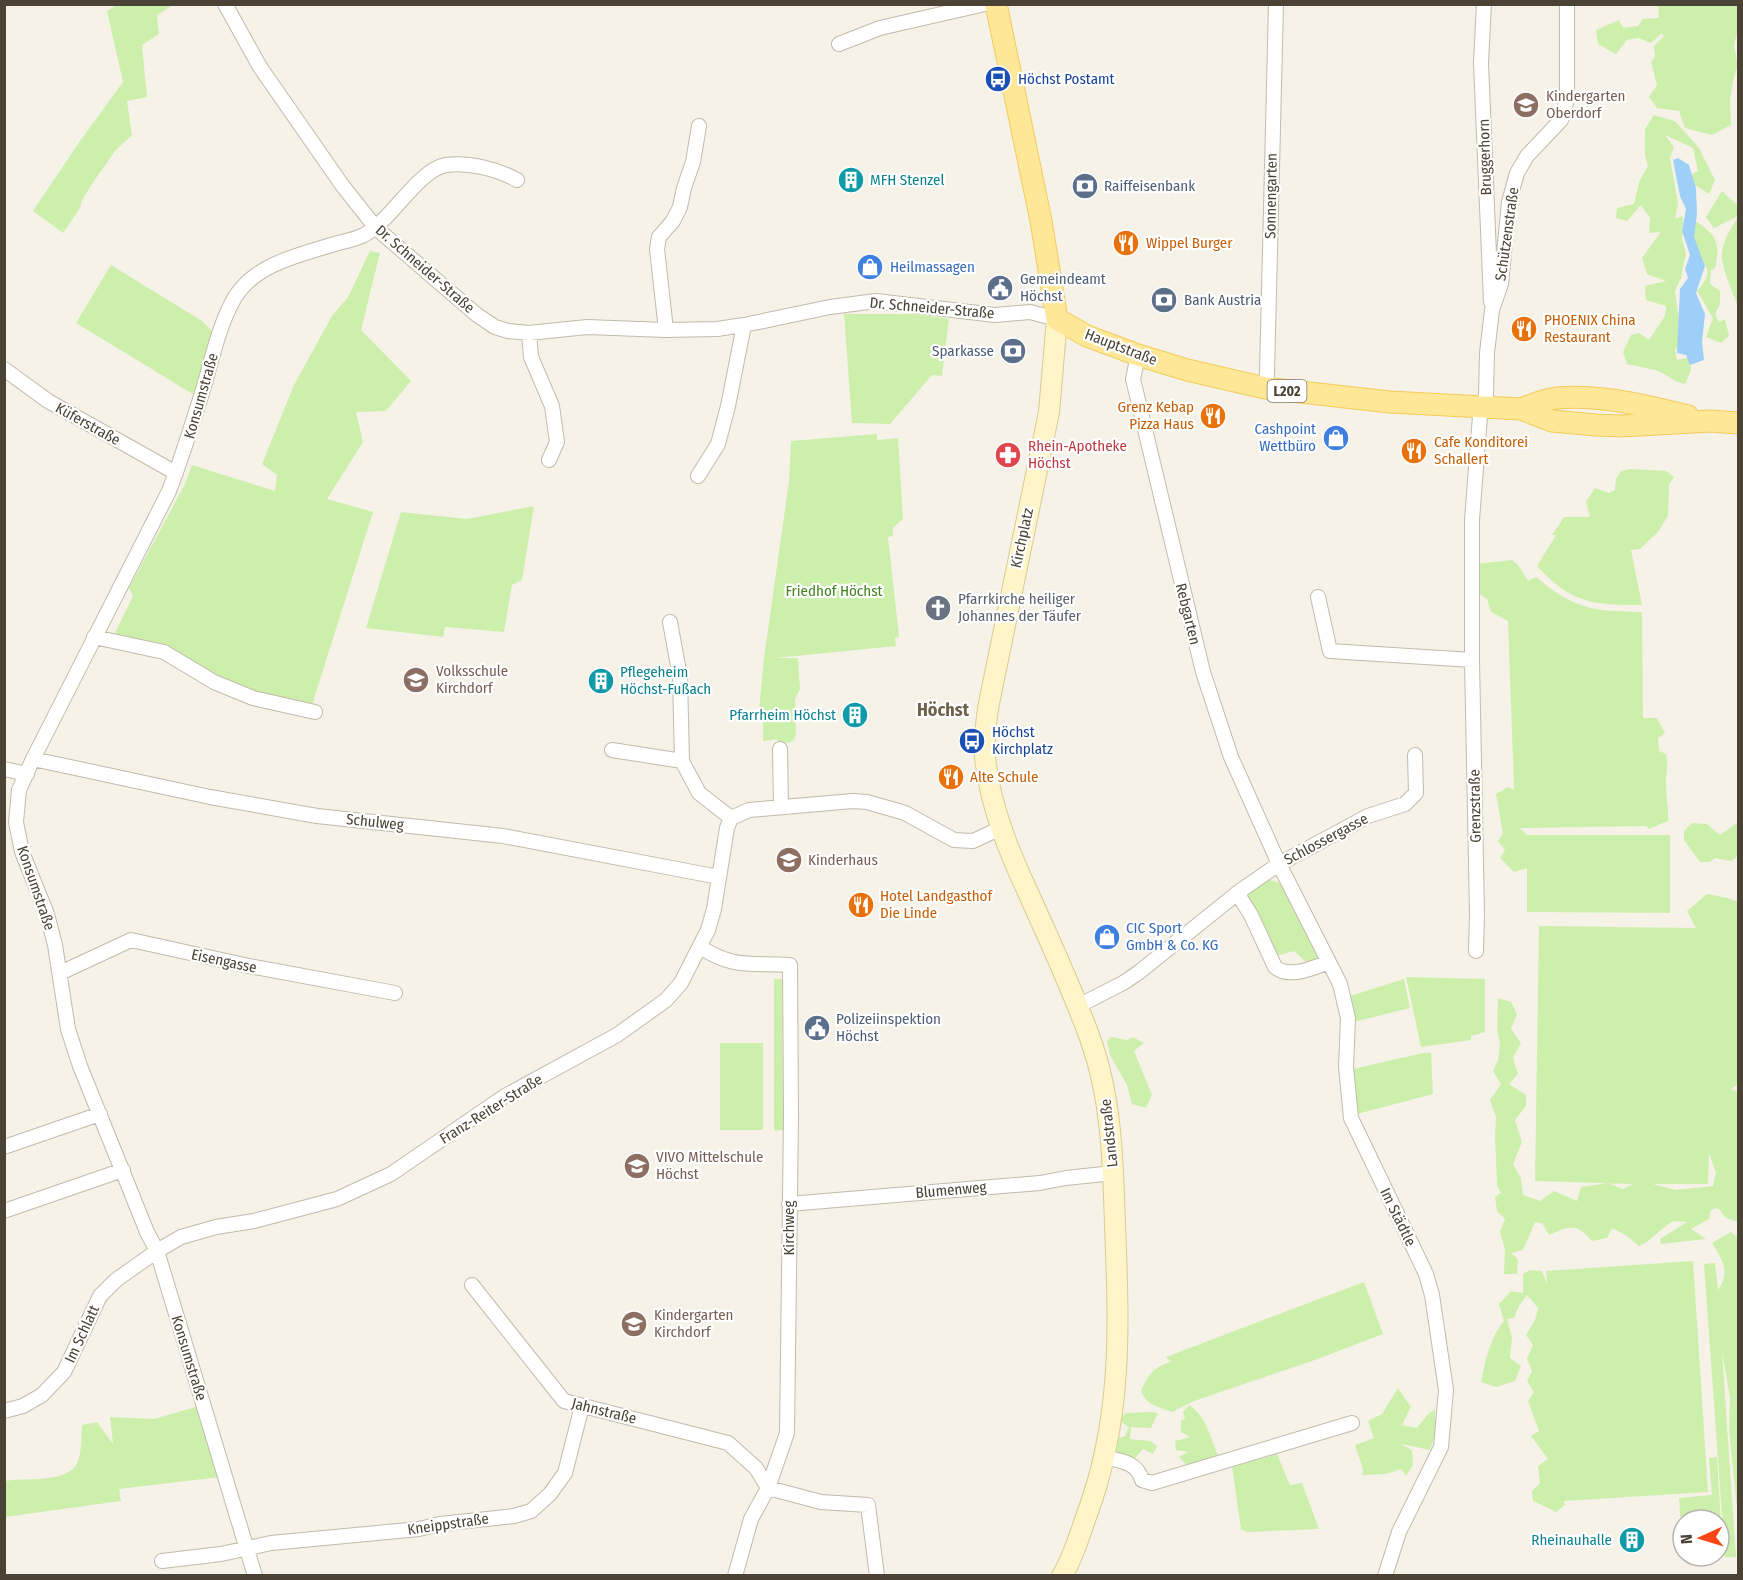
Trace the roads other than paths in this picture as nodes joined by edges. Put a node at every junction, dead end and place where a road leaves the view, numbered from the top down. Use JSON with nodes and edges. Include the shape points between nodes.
{"nodes":[{"id":1,"x":225,"y":4,"type":"edge"},
{"id":2,"x":985,"y":4,"type":"edge"},
{"id":3,"x":996,"y":4,"type":"edge"},
{"id":4,"x":1276,"y":4,"type":"edge"},
{"id":5,"x":1484,"y":4,"type":"edge"},
{"id":6,"x":1568,"y":4,"type":"edge"},
{"id":7,"x":839,"y":44,"type":"dead end"},
{"id":8,"x":699,"y":126,"type":"dead end"},
{"id":9,"x":517,"y":180,"type":"dead end"},
{"id":10,"x":376,"y":228,"type":"junction"},
{"id":11,"x":1492,"y":310,"type":"junction"},
{"id":12,"x":1057,"y":319,"type":"junction"},
{"id":13,"x":744,"y":326,"type":"junction"},
{"id":14,"x":666,"y":330,"type":"junction"},
{"id":15,"x":529,"y":333,"type":"junction"},
{"id":16,"x":1138,"y":355,"type":"junction"},
{"id":17,"x":4,"y":369,"type":"edge"},
{"id":18,"x":1264,"y":388,"type":"junction"},
{"id":19,"x":1482,"y":407,"type":"junction"},
{"id":20,"x":1738,"y":423,"type":"edge"},
{"id":21,"x":549,"y":459,"type":"dead end"},
{"id":22,"x":176,"y":473,"type":"junction"},
{"id":23,"x":698,"y":476,"type":"dead end"},
{"id":24,"x":1318,"y":597,"type":"dead end"},
{"id":25,"x":670,"y":622,"type":"dead end"},
{"id":26,"x":94,"y":637,"type":"junction"},
{"id":27,"x":1472,"y":660,"type":"junction"},
{"id":28,"x":315,"y":712,"type":"dead end"},
{"id":29,"x":780,"y":749,"type":"dead end"},
{"id":30,"x":612,"y":750,"type":"dead end"},
{"id":31,"x":1415,"y":755,"type":"dead end"},
{"id":32,"x":33,"y":759,"type":"junction"},
{"id":33,"x":682,"y":761,"type":"junction"},
{"id":34,"x":4,"y":769,"type":"edge"},
{"id":35,"x":27,"y":774,"type":"junction"},
{"id":36,"x":780,"y":807,"type":"junction"},
{"id":37,"x":731,"y":818,"type":"junction"},
{"id":38,"x":1001,"y":828,"type":"junction"},
{"id":39,"x":1279,"y":864,"type":"junction"},
{"id":40,"x":719,"y":877,"type":"junction"},
{"id":41,"x":1237,"y":893,"type":"junction"},
{"id":42,"x":700,"y":947,"type":"junction"},
{"id":43,"x":1476,"y":951,"type":"dead end"},
{"id":44,"x":1329,"y":962,"type":"junction"},
{"id":45,"x":60,"y":973,"type":"junction"},
{"id":46,"x":395,"y":993,"type":"dead end"},
{"id":47,"x":1078,"y":1006,"type":"junction"},
{"id":48,"x":100,"y":1114,"type":"junction"},
{"id":49,"x":4,"y":1147,"type":"edge"},
{"id":50,"x":123,"y":1170,"type":"junction"},
{"id":51,"x":1113,"y":1173,"type":"junction"},
{"id":52,"x":789,"y":1204,"type":"junction"},
{"id":53,"x":4,"y":1211,"type":"edge"},
{"id":54,"x":157,"y":1251,"type":"junction"},
{"id":55,"x":472,"y":1285,"type":"dead end"},
{"id":56,"x":582,"y":1406,"type":"junction"},
{"id":57,"x":4,"y":1411,"type":"edge"},
{"id":58,"x":1352,"y":1423,"type":"dead end"},
{"id":59,"x":1104,"y":1457,"type":"junction"},
{"id":60,"x":768,"y":1488,"type":"junction"},
{"id":61,"x":246,"y":1549,"type":"junction"},
{"id":62,"x":162,"y":1561,"type":"dead end"},
{"id":63,"x":255,"y":1575,"type":"edge"},
{"id":64,"x":735,"y":1575,"type":"edge"},
{"id":65,"x":877,"y":1575,"type":"edge"},
{"id":66,"x":1062,"y":1575,"type":"edge"},
{"id":67,"x":1385,"y":1575,"type":"edge"}],
"edges":[{"from":1,"to":10,"type":"street","name":"Dr. Schneider-Straße","via":[[260,68]]},
{"from":2,"to":7,"type":"street","via":[[880,28]]},
{"from":3,"to":12,"type":"main road"},
{"from":4,"to":18,"type":"street","name":"Sonnengarten"},
{"from":5,"to":11,"type":"street","name":"Bruggerhorn","via":[[1481,63]]},
{"from":6,"to":11,"type":"street","name":"Schützenstraße","via":[[1567,99],[1561,120],[1527,156],[1517,173],[1509,202],[1501,284]]},
{"from":8,"to":14,"type":"street","via":[[680,207],[659,237],[657,249]]},
{"from":9,"to":10,"type":"street","via":[[503,172],[476,166],[446,165],[429,172]]},
{"from":10,"to":15,"type":"street","name":"Dr. Schneider-Straße","via":[[477,315],[495,327]]},
{"from":10,"to":22,"type":"street","name":"Konsumstraße","via":[[363,236],[271,266],[236,295],[222,324]]},
{"from":11,"to":19,"type":"street","name":"Schützenstraße"},
{"from":12,"to":13,"type":"street","name":"Dr. Schneider-Straße","via":[[1030,312],[996,315],[876,301]]},
{"from":12,"to":16,"type":"main road","name":"Hauptstraße","number":"L202","via":[[1087,336]]},
{"from":12,"to":38,"type":"main road","name":"Kirchplatz","via":[[1049,412],[986,723],[986,759]]},
{"from":13,"to":14,"type":"street","name":"Dr. Schneider-Straße"},
{"from":13,"to":23,"type":"street","via":[[718,444]]},
{"from":14,"to":15,"type":"street","name":"Dr. Schneider-Straße","via":[[587,327]]},
{"from":15,"to":21,"type":"street","via":[[531,357],[552,406],[557,442]]},
{"from":16,"to":18,"type":"main road","name":"Hauptstraße","number":"L202"},
{"from":16,"to":39,"type":"street","name":"Rebgarten","via":[[1133,379],[1203,672],[1231,757]]},
{"from":17,"to":22,"type":"street","name":"Küferstraße","via":[[48,401]]},
{"from":18,"to":19,"type":"main road","name":"Hauptstraße","number":"L202","via":[[1390,402]]},
{"from":19,"to":20,"type":"main road","name":"Hauptstraße","number":"L202","via":[[1512,408],[1556,398],[1623,401]]},
{"from":19,"to":27,"type":"street","name":"Grenzstraße","via":[[1472,520]]},
{"from":22,"to":26,"type":"street","name":"Konsumstraße"},
{"from":24,"to":27,"type":"street","via":[[1330,651]]},
{"from":25,"to":33,"type":"street","via":[[680,677]]},
{"from":26,"to":28,"type":"street","via":[[164,652],[214,682],[253,698]]},
{"from":26,"to":32,"type":"street","name":"Konsumstraße"},
{"from":27,"to":43,"type":"street","name":"Grenzstraße"},
{"from":29,"to":36,"type":"street"},
{"from":30,"to":33,"type":"street"},
{"from":31,"to":39,"type":"street","name":"Schlossergasse","via":[[1416,793],[1405,804],[1368,816]]},
{"from":32,"to":35,"type":"street","name":"Konsumstraße"},
{"from":32,"to":40,"type":"street","name":"Schulweg","via":[[306,814],[503,836]]},
{"from":33,"to":37,"type":"street","via":[[699,794]]},
{"from":34,"to":35,"type":"street"},
{"from":35,"to":45,"type":"street","name":"Konsumstraße","via":[[20,790],[16,822],[22,852],[47,914]]},
{"from":36,"to":37,"type":"street","via":[[748,810]]},
{"from":36,"to":38,"type":"street","via":[[867,802],[905,813],[954,840],[973,841]]},
{"from":37,"to":40,"type":"street","name":"Franz-Reiter-Straße"},
{"from":38,"to":47,"type":"main road","name":"Landstraße"},
{"from":39,"to":41,"type":"street","name":"Schlossergasse"},
{"from":39,"to":44,"type":"street","name":"Im Städtle"},
{"from":40,"to":42,"type":"street","name":"Franz-Reiter-Straße","via":[[714,909]]},
{"from":41,"to":44,"type":"street","via":[[1275,968],[1291,973]]},
{"from":41,"to":47,"type":"street","name":"Schlossergasse","via":[[1124,983]]},
{"from":42,"to":52,"type":"street","name":"Kirchweg","via":[[737,964],[790,965]]},
{"from":42,"to":54,"type":"street","name":"Franz-Reiter-Straße","via":[[674,993],[655,1009],[596,1047],[505,1096],[391,1174],[337,1199],[181,1237]]},
{"from":44,"to":67,"type":"street","name":"Im Städtle","via":[[1340,984],[1348,1018],[1346,1067],[1351,1118],[1426,1274],[1446,1390],[1442,1447],[1399,1532]]},
{"from":45,"to":46,"type":"street","name":"Eisengasse","via":[[131,940]]},
{"from":45,"to":48,"type":"street","name":"Konsumstraße","via":[[68,1029]]},
{"from":47,"to":51,"type":"main road","name":"Landstraße","via":[[1103,1089]]},
{"from":48,"to":49,"type":"street"},
{"from":48,"to":50,"type":"street","name":"Konsumstraße"},
{"from":50,"to":53,"type":"street"},
{"from":50,"to":54,"type":"street","name":"Konsumstraße"},
{"from":51,"to":52,"type":"street","name":"Blumenweg","via":[[1041,1183]]},
{"from":51,"to":59,"type":"main road","name":"Landstraße","via":[[1118,1350],[1115,1398]]},
{"from":52,"to":60,"type":"street","name":"Kirchweg","via":[[787,1433]]},
{"from":54,"to":57,"type":"street","name":"Im Schlatt","via":[[100,1296],[64,1372],[42,1395]]},
{"from":54,"to":61,"type":"street","name":"Konsumstraße"},
{"from":55,"to":56,"type":"street","name":"Jahnstraße","via":[[564,1401]]},
{"from":56,"to":60,"type":"street","name":"Jahnstraße","via":[[728,1443],[756,1468]]},
{"from":56,"to":61,"type":"street","name":"Kneippstraße","via":[[565,1473],[550,1494],[531,1510],[514,1516],[419,1529],[270,1543]]},
{"from":58,"to":59,"type":"street","via":[[1152,1483],[1142,1480],[1134,1466]]},
{"from":59,"to":66,"type":"main road","name":"Landstraße","via":[[1092,1502]]},
{"from":60,"to":64,"type":"street","name":"Kirchweg","via":[[752,1519]]},
{"from":60,"to":65,"type":"street","via":[[821,1502],[868,1505]]},
{"from":61,"to":62,"type":"street"},
{"from":61,"to":63,"type":"street","name":"Konsumstraße"}]}
